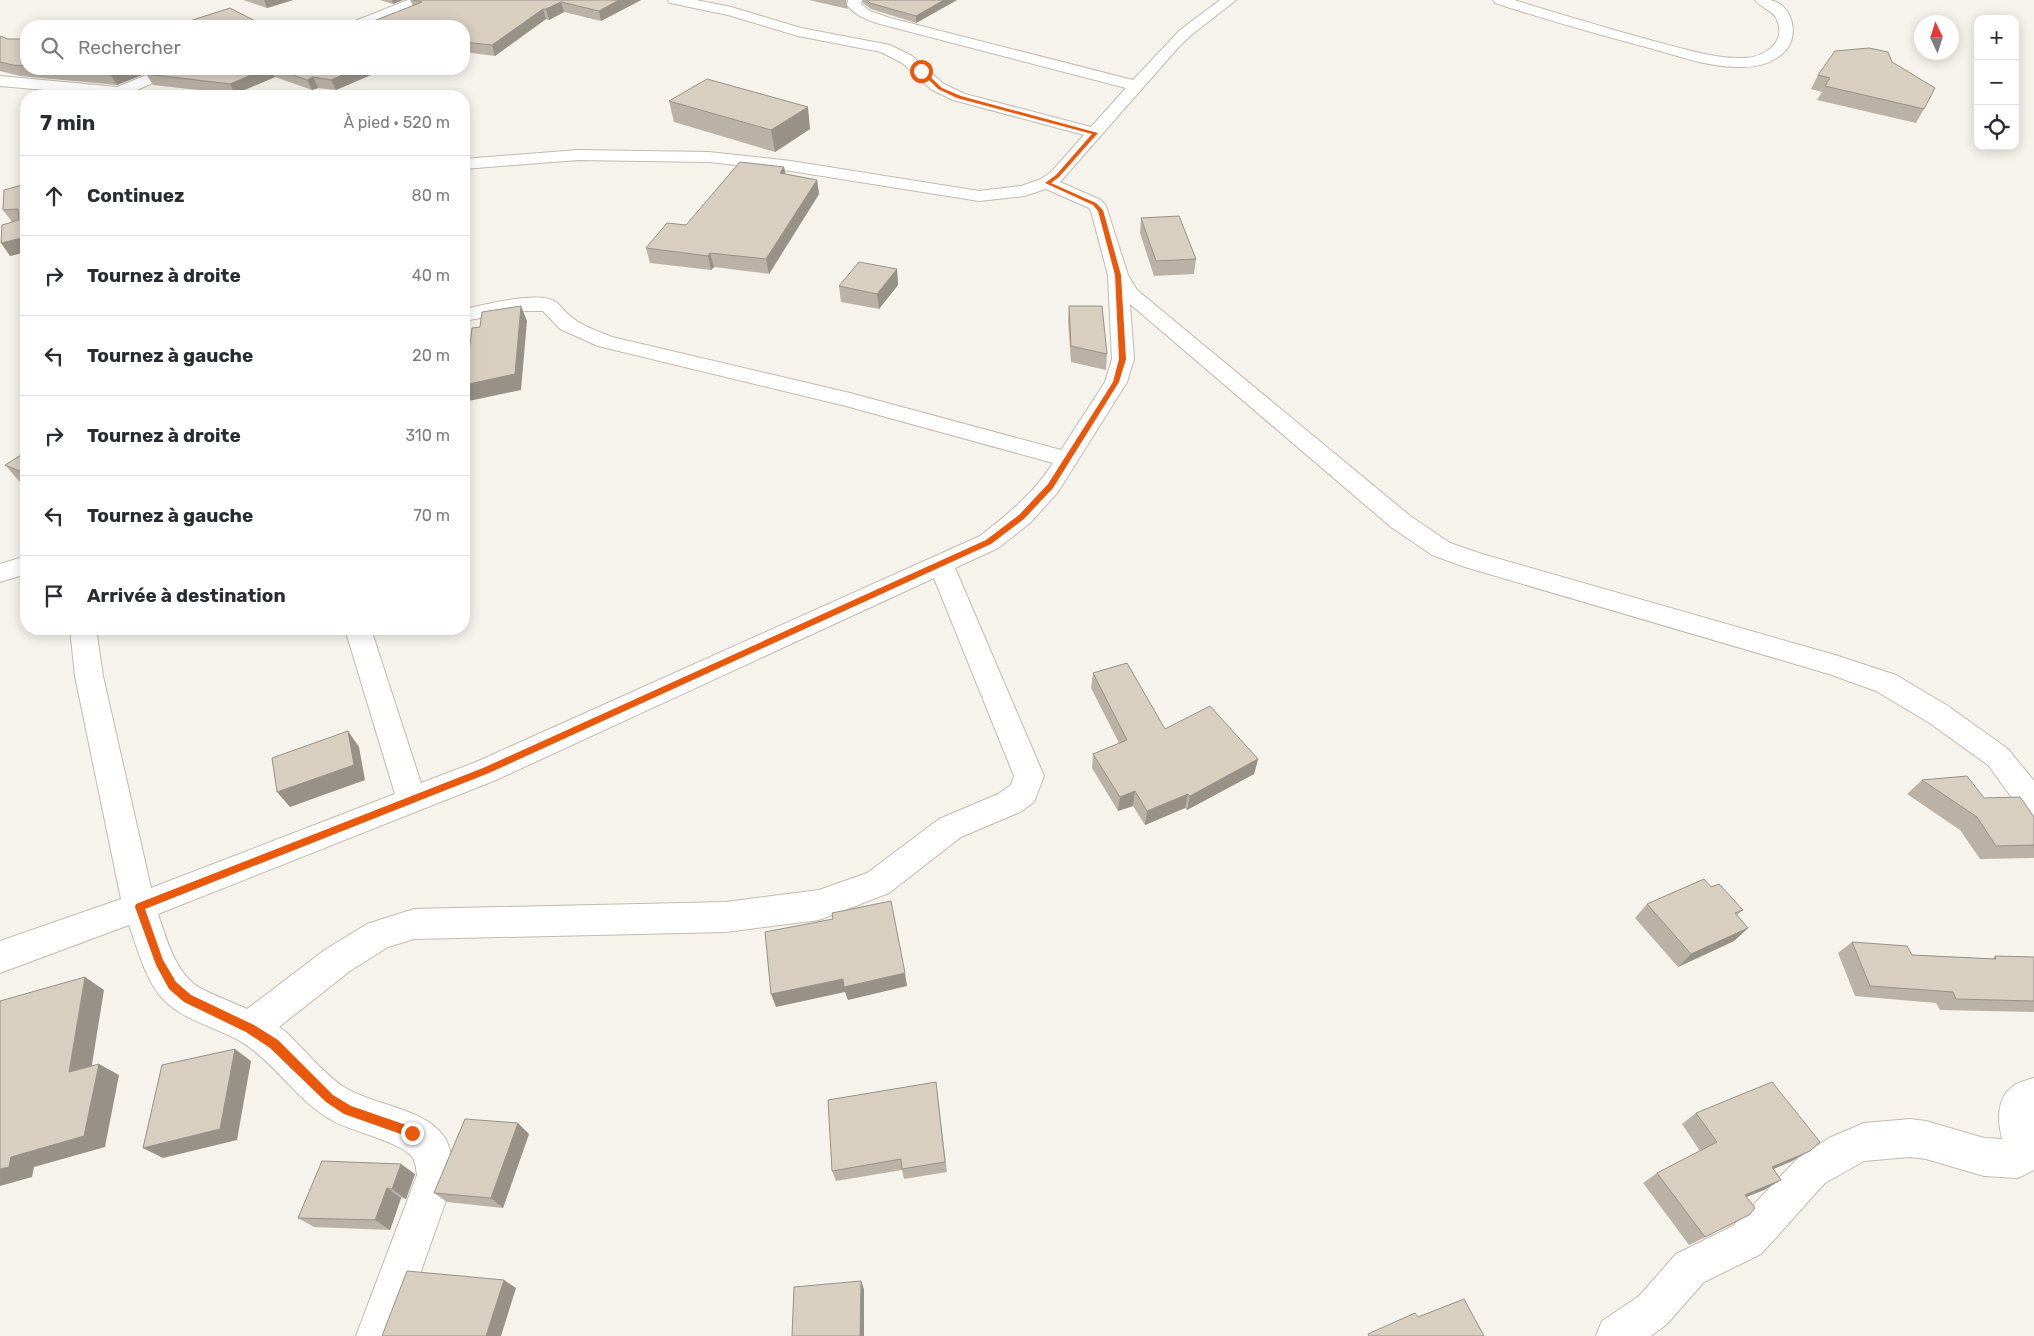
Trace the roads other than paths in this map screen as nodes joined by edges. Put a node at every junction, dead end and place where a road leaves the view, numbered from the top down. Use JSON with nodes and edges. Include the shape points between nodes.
{"nodes":[{"id":1,"x":420,"y":0,"type":"edge"},
{"id":2,"x":674,"y":0,"type":"edge"},
{"id":3,"x":855,"y":0,"type":"edge"},
{"id":4,"x":1228,"y":0,"type":"edge"},
{"id":5,"x":1500,"y":0,"type":"edge"},
{"id":6,"x":1762,"y":0,"type":"edge"},
{"id":7,"x":370,"y":20,"type":"edge"},
{"id":8,"x":161,"y":75,"type":"edge"},
{"id":9,"x":0,"y":81,"type":"edge"},
{"id":10,"x":1137,"y":86,"type":"junction"},
{"id":11,"x":86,"y":90,"type":"edge"},
{"id":12,"x":132,"y":90,"type":"edge"},
{"id":13,"x":1095,"y":133,"type":"junction"},
{"id":14,"x":470,"y":164,"type":"edge"},
{"id":15,"x":1047,"y":183,"type":"junction"},
{"id":16,"x":1118,"y":275,"type":"junction"},
{"id":17,"x":470,"y":314,"type":"edge"},
{"id":18,"x":1067,"y":459,"type":"junction"},
{"id":19,"x":941,"y":565,"type":"junction"},
{"id":20,"x":20,"y":567,"type":"edge"},
{"id":21,"x":0,"y":573,"type":"edge"},
{"id":22,"x":84,"y":635,"type":"edge"},
{"id":23,"x":360,"y":635,"type":"edge"},
{"id":24,"x":412,"y":801,"type":"junction"},
{"id":25,"x":2034,"y":804,"type":"edge"},
{"id":26,"x":140,"y":907,"type":"junction"},
{"id":27,"x":0,"y":957,"type":"edge"},
{"id":28,"x":250,"y":1028,"type":"junction"},
{"id":29,"x":2034,"y":1096,"type":"edge"},
{"id":30,"x":377,"y":1336,"type":"edge"},
{"id":31,"x":1617,"y":1336,"type":"edge"}],
"edges":[{"from":1,"to":7,"type":"street"},
{"from":2,"to":13,"type":"street","via":[[731,11],[798,32],[898,52],[940,88],[959,97]]},
{"from":3,"to":10,"type":"street","via":[[858,10],[885,21]]},
{"from":4,"to":10,"type":"street","via":[[1185,34]]},
{"from":5,"to":6,"type":"street","via":[[1606,33],[1697,56],[1740,62],[1765,58],[1786,43],[1785,19]]},
{"from":8,"to":12,"type":"street"},
{"from":9,"to":11,"type":"street"},
{"from":10,"to":13,"type":"street"},
{"from":13,"to":15,"type":"street","via":[[1058,176]]},
{"from":14,"to":15,"type":"street","via":[[578,155],[709,157],[791,166],[979,196],[1024,191]]},
{"from":15,"to":16,"type":"street","via":[[1094,204],[1100,210]]},
{"from":16,"to":18,"type":"street","via":[[1123,359],[1116,382]]},
{"from":16,"to":25,"type":"street","via":[[1130,294],[1175,333],[1400,521],[1441,549],[1886,683],[1938,714],[1998,757]]},
{"from":17,"to":18,"type":"street","via":[[520,304],[549,306],[571,328],[605,342],[850,400]]},
{"from":18,"to":19,"type":"street","via":[[1050,486],[1021,517],[989,542]]},
{"from":19,"to":24,"type":"street","via":[[513,759]]},
{"from":19,"to":28,"type":"street","via":[[1028,776],[1023,793],[1008,803],[950,828],[878,883],[819,905],[726,917],[414,924],[379,936],[338,960]]},
{"from":20,"to":21,"type":"street"},
{"from":22,"to":26,"type":"street","via":[[89,676]]},
{"from":23,"to":24,"type":"street"},
{"from":24,"to":26,"type":"street"},
{"from":26,"to":27,"type":"street"},
{"from":26,"to":28,"type":"street","via":[[159,962],[172,985],[187,999]]},
{"from":28,"to":30,"type":"street","via":[[274,1044],[329,1099],[348,1110],[412,1133],[430,1148],[436,1175]]},
{"from":29,"to":31,"type":"street","via":[[2019,1103],[2016,1111],[2024,1154],[2018,1159],[1984,1157],[1910,1138],[1864,1142],[1842,1152],[1812,1170],[1747,1240],[1690,1268],[1653,1310]]}]}
